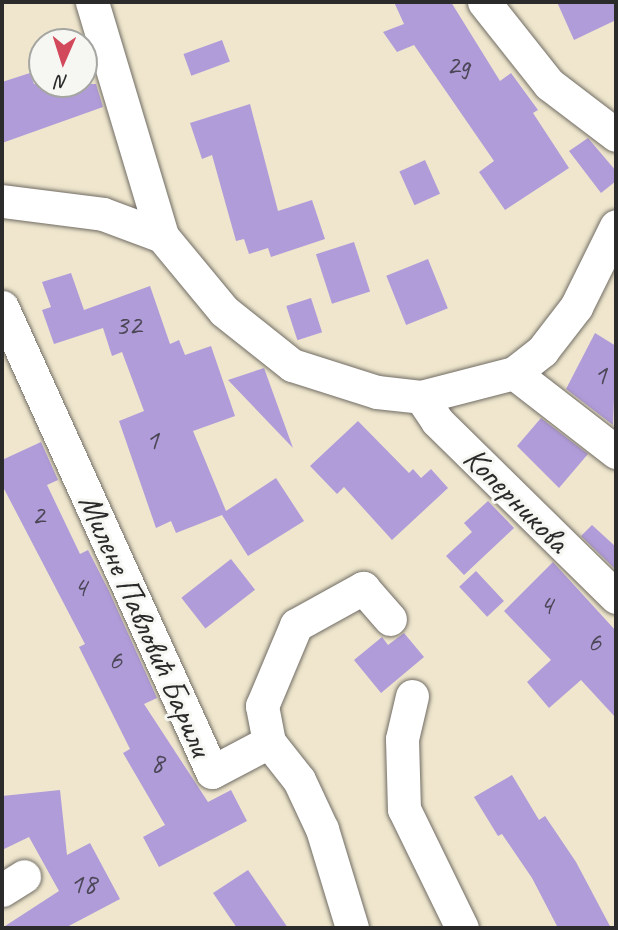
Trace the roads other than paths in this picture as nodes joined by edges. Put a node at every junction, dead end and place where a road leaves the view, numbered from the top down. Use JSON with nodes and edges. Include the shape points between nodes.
{"nodes":[{"id":1,"x":92,"y":2,"type":"edge"},
{"id":2,"x":485,"y":2,"type":"edge"},
{"id":3,"x":616,"y":135,"type":"edge"},
{"id":4,"x":2,"y":201,"type":"edge"},
{"id":5,"x":616,"y":226,"type":"edge"},
{"id":6,"x":162,"y":236,"type":"junction"},
{"id":7,"x":2,"y":307,"type":"edge"},
{"id":8,"x":514,"y":373,"type":"junction"},
{"id":9,"x":421,"y":397,"type":"junction"},
{"id":10,"x":616,"y":452,"type":"edge"},
{"id":11,"x":616,"y":597,"type":"edge"},
{"id":12,"x":390,"y":619,"type":"dead end"},
{"id":13,"x":412,"y":696,"type":"dead end"},
{"id":14,"x":269,"y":741,"type":"junction"},
{"id":15,"x":352,"y":928,"type":"edge"},
{"id":16,"x":462,"y":928,"type":"edge"}],
"edges":[{"from":1,"to":6,"type":"street"},
{"from":2,"to":3,"type":"street","via":[[549,84]]},
{"from":4,"to":6,"type":"street","via":[[103,214]]},
{"from":5,"to":8,"type":"street","via":[[562,328]]},
{"from":6,"to":9,"type":"street","via":[[224,311],[292,365],[377,392]]},
{"from":7,"to":14,"type":"street","name":"Милене Павловић Барили","via":[[212,772]]},
{"from":8,"to":9,"type":"street"},
{"from":8,"to":10,"type":"street"},
{"from":9,"to":11,"type":"street","name":"Коперникова","via":[[437,421]]},
{"from":12,"to":14,"type":"street","via":[[363,588],[296,625],[262,706]]},
{"from":13,"to":16,"type":"street","via":[[402,739],[404,809]]},
{"from":14,"to":15,"type":"street","name":"Милене Павловић Барили","via":[[299,780],[322,829]]}]}
